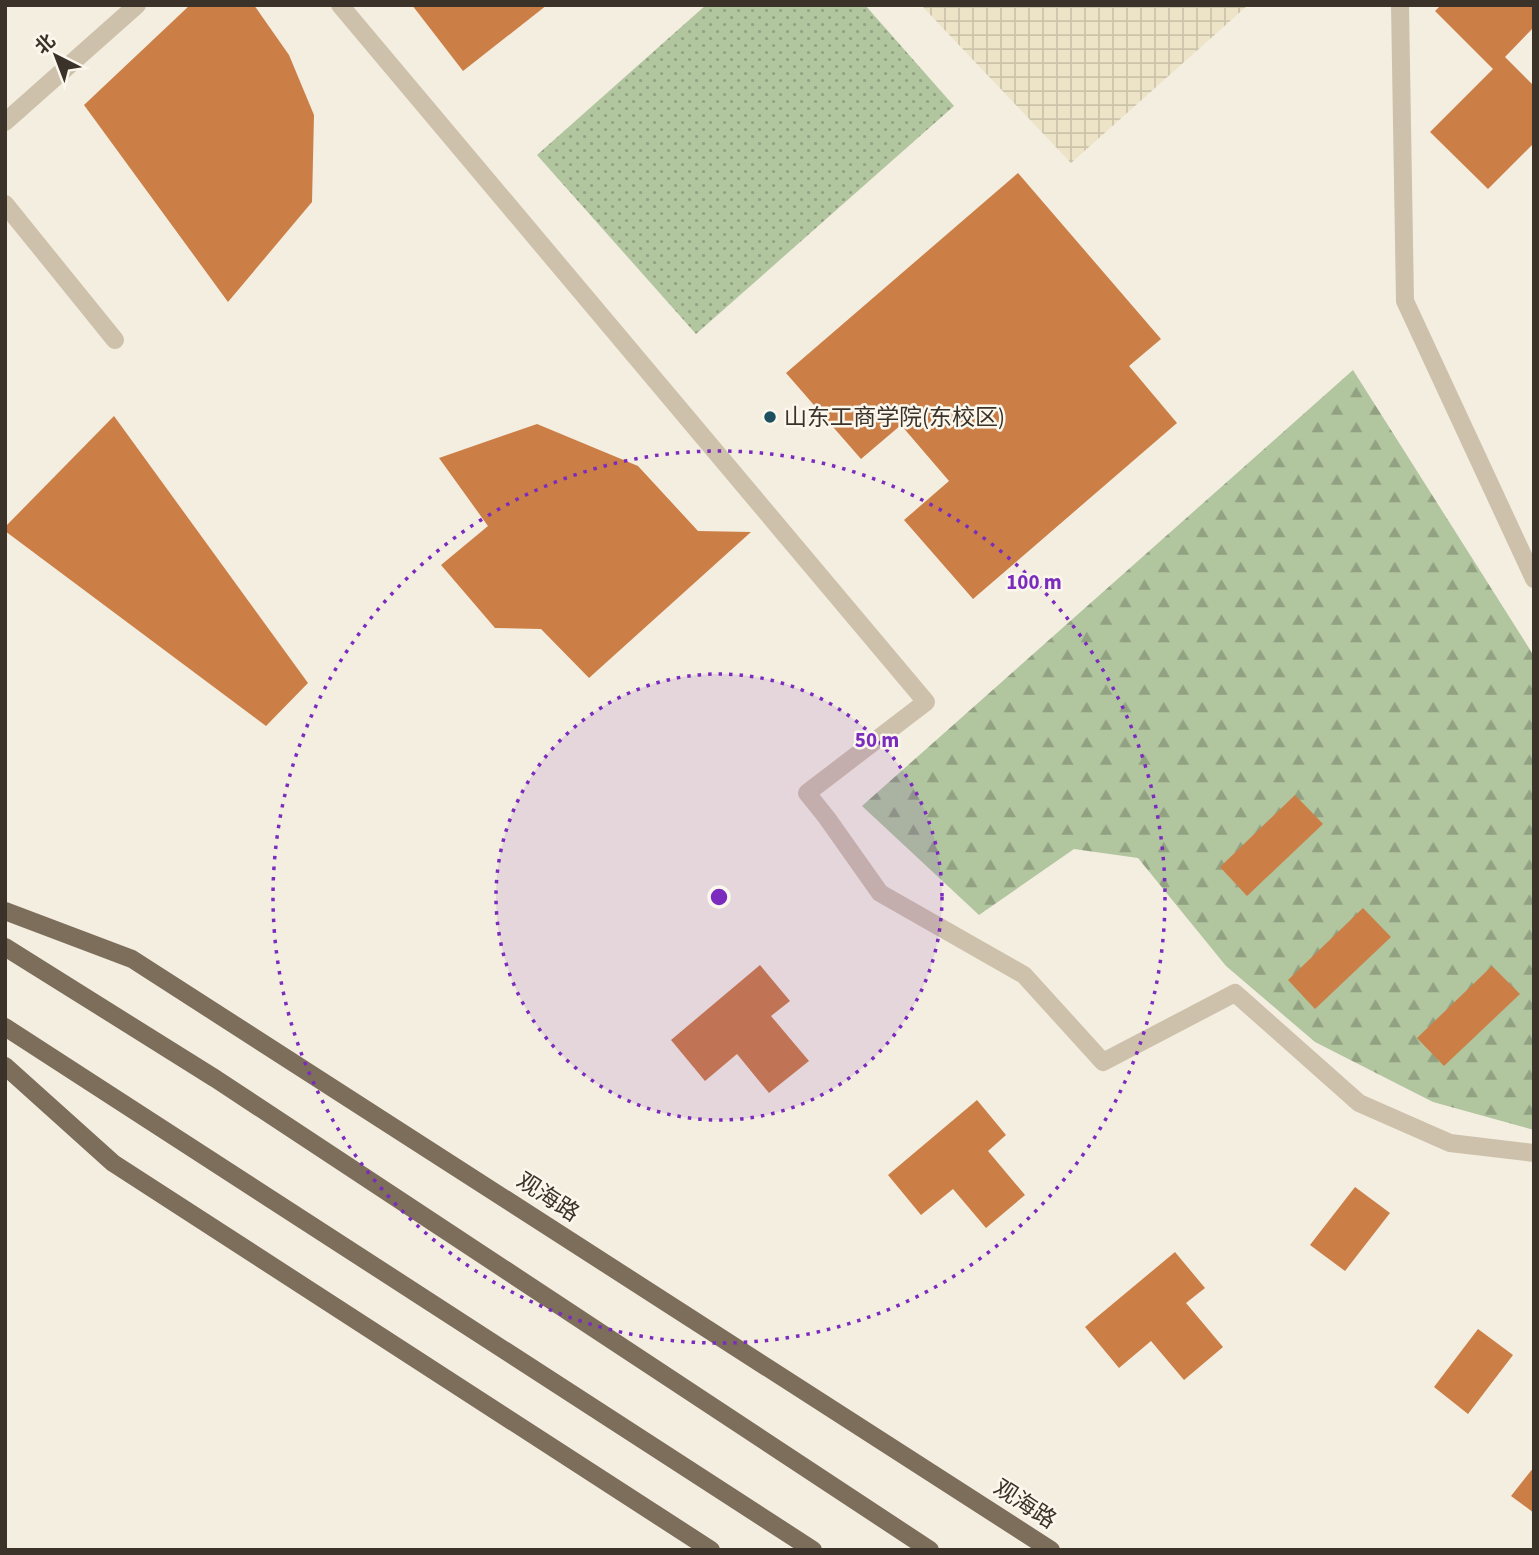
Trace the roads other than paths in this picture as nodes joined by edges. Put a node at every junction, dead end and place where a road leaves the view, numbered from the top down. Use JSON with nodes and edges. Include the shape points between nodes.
{"nodes":[{"id":1,"x":137,"y":5,"type":"edge"},
{"id":2,"x":340,"y":5,"type":"edge"},
{"id":3,"x":1401,"y":5,"type":"edge"},
{"id":4,"x":5,"y":122,"type":"edge"},
{"id":5,"x":5,"y":204,"type":"edge"},
{"id":6,"x":116,"y":340,"type":"dead end"},
{"id":7,"x":1534,"y":579,"type":"edge"},
{"id":8,"x":5,"y":911,"type":"edge"},
{"id":9,"x":5,"y":947,"type":"edge"},
{"id":10,"x":5,"y":1027,"type":"edge"},
{"id":11,"x":5,"y":1066,"type":"edge"},
{"id":12,"x":1534,"y":1153,"type":"edge"},
{"id":13,"x":711,"y":1550,"type":"edge"},
{"id":14,"x":813,"y":1550,"type":"edge"},
{"id":15,"x":930,"y":1550,"type":"edge"},
{"id":16,"x":1051,"y":1550,"type":"edge"}],
"edges":[{"from":1,"to":4,"type":"street"},
{"from":2,"to":12,"type":"street","via":[[926,702],[807,793],[880,893],[1024,975],[1103,1062],[1235,993],[1359,1102],[1450,1143]]},
{"from":3,"to":7,"type":"street","via":[[1405,301]]},
{"from":5,"to":6,"type":"street"},
{"from":8,"to":16,"type":"main road","name":"观海路","via":[[132,960]]},
{"from":9,"to":15,"type":"main road","via":[[216,1079]]},
{"from":10,"to":14,"type":"main road"},
{"from":11,"to":13,"type":"main road","via":[[113,1163]]}]}
